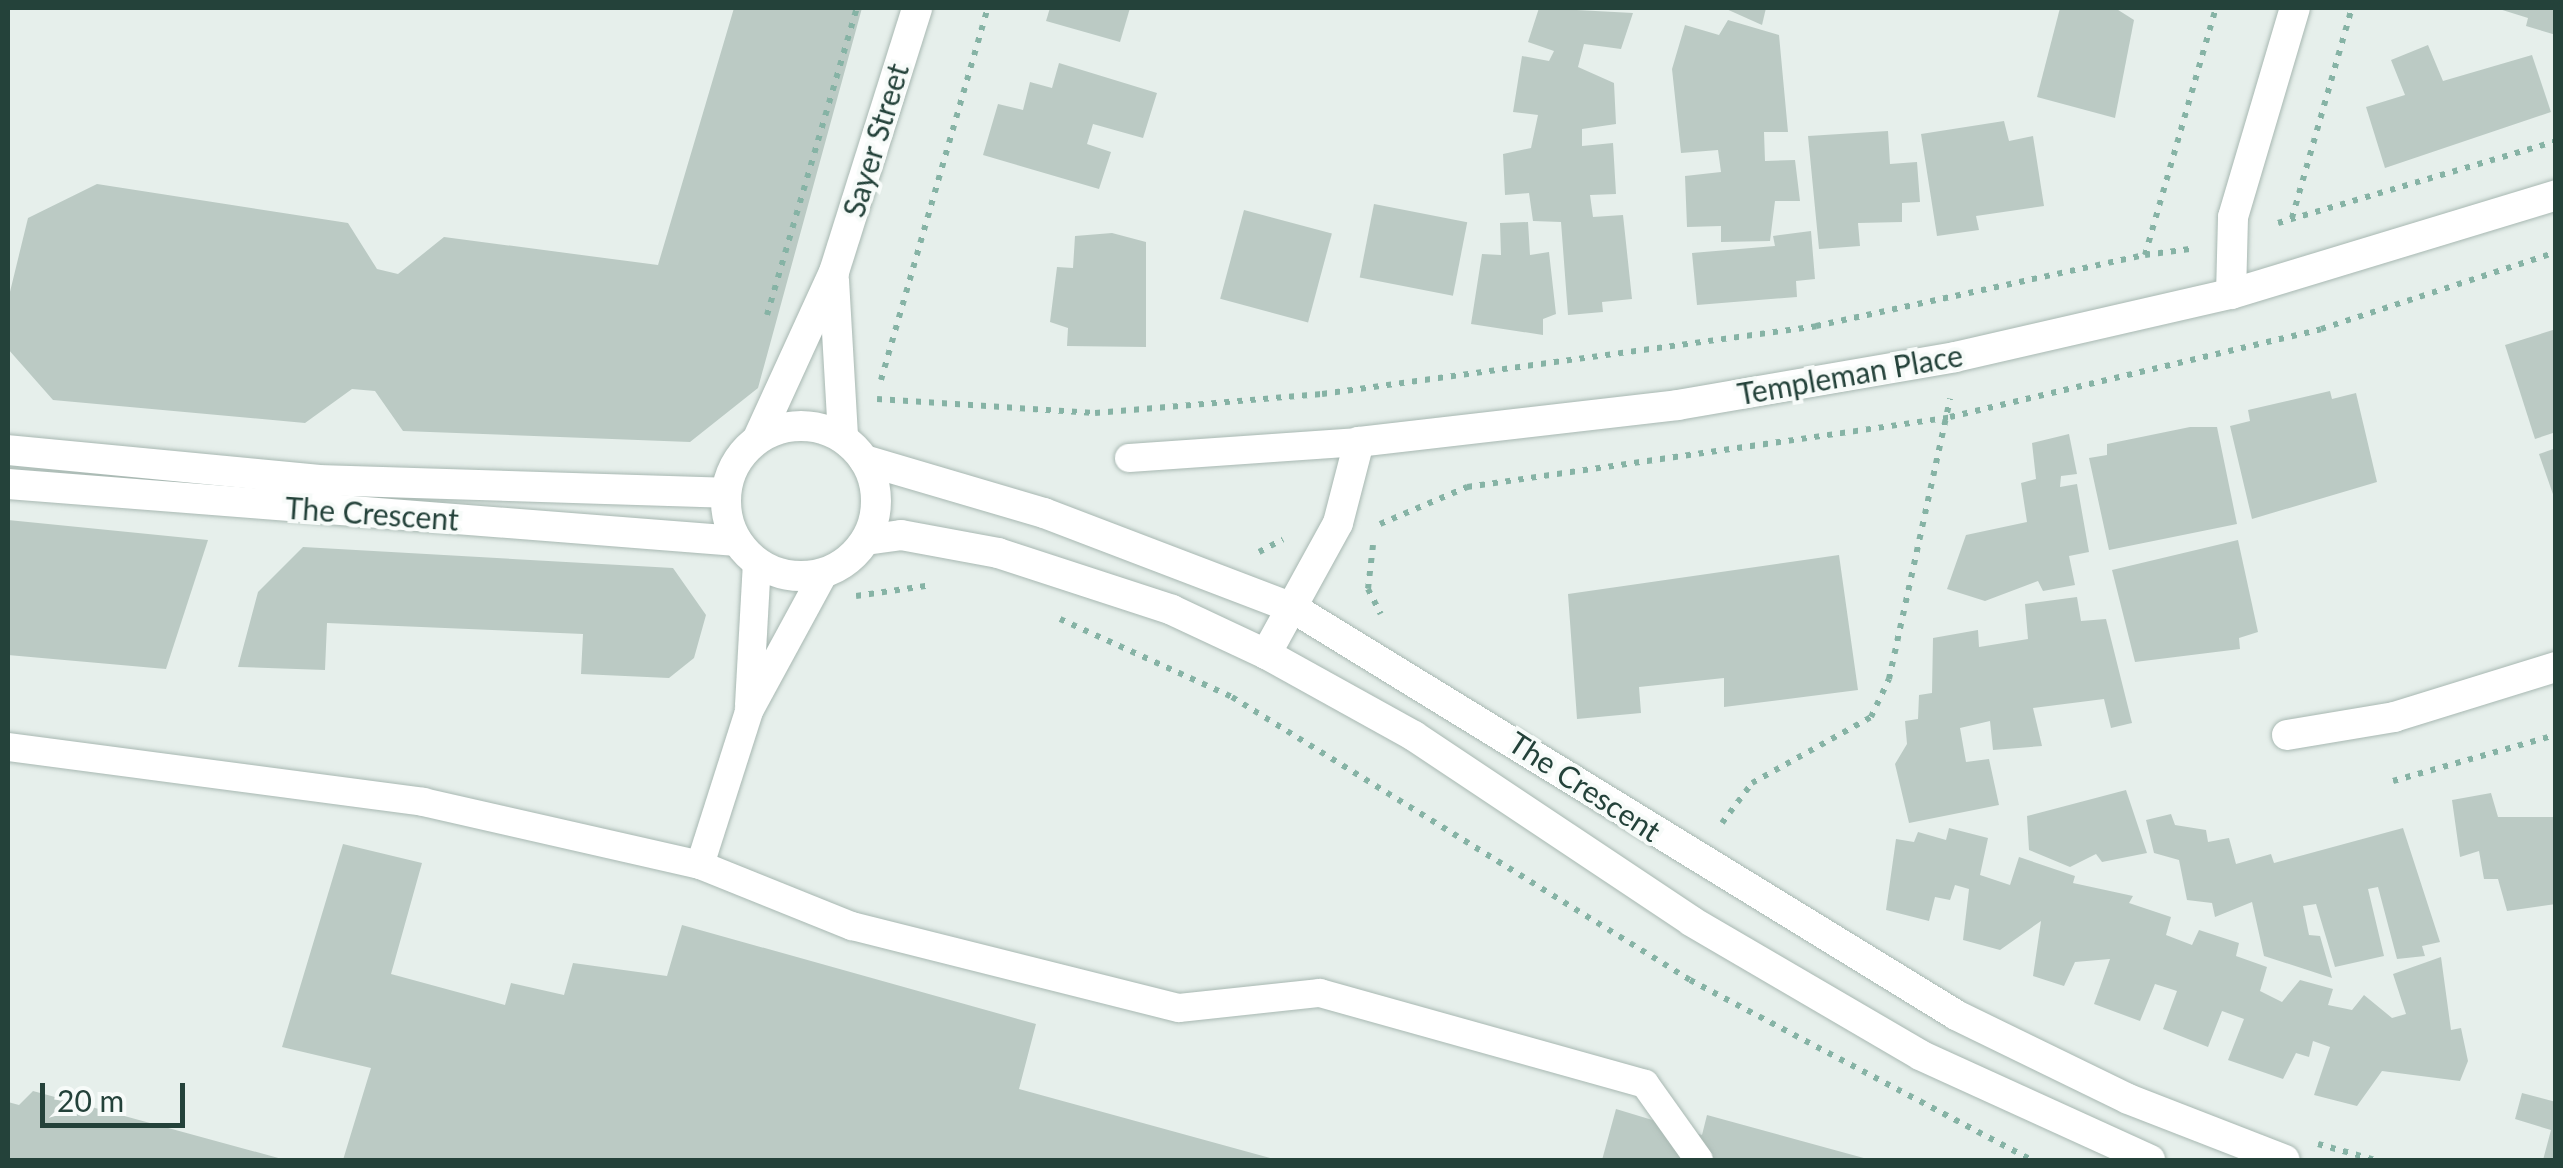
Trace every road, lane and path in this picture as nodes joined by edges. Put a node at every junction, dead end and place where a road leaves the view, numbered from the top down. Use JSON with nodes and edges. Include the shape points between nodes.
{"nodes":[{"id":1,"x":917,"y":8,"type":"edge"},
{"id":2,"x":988,"y":8,"type":"edge"},
{"id":3,"x":2216,"y":8,"type":"edge"},
{"id":4,"x":2295,"y":8,"type":"edge"},
{"id":5,"x":2352,"y":8,"type":"edge"},
{"id":6,"x":2556,"y":141,"type":"edge"},
{"id":7,"x":2556,"y":195,"type":"edge"},
{"id":8,"x":2292,"y":219,"type":"junction"},
{"id":9,"x":2278,"y":224,"type":"dead end"},
{"id":10,"x":2190,"y":249,"type":"dead end"},
{"id":11,"x":2556,"y":252,"type":"edge"},
{"id":12,"x":2145,"y":255,"type":"junction"},
{"id":13,"x":834,"y":272,"type":"junction"},
{"id":14,"x":2231,"y":294,"type":"junction"},
{"id":15,"x":1950,"y":358,"type":"junction"},
{"id":16,"x":1950,"y":417,"type":"junction"},
{"id":17,"x":758,"y":438,"type":"junction"},
{"id":18,"x":842,"y":438,"type":"junction"},
{"id":19,"x":1359,"y":442,"type":"junction"},
{"id":20,"x":8,"y":450,"type":"edge"},
{"id":21,"x":1129,"y":458,"type":"dead end"},
{"id":22,"x":864,"y":460,"type":"junction"},
{"id":23,"x":8,"y":484,"type":"edge"},
{"id":24,"x":724,"y":493,"type":"junction"},
{"id":25,"x":866,"y":540,"type":"junction"},
{"id":26,"x":747,"y":552,"type":"junction"},
{"id":27,"x":824,"y":573,"type":"junction"},
{"id":28,"x":944,"y":586,"type":"dead end"},
{"id":29,"x":1293,"y":608,"type":"junction"},
{"id":30,"x":1054,"y":617,"type":"dead end"},
{"id":31,"x":795,"y":624,"type":"junction"},
{"id":32,"x":1388,"y":629,"type":"dead end"},
{"id":33,"x":1266,"y":654,"type":"junction"},
{"id":34,"x":2556,"y":667,"type":"edge"},
{"id":35,"x":748,"y":711,"type":"junction"},
{"id":36,"x":2287,"y":735,"type":"dead end"},
{"id":37,"x":2556,"y":735,"type":"edge"},
{"id":38,"x":8,"y":748,"type":"edge"},
{"id":39,"x":2393,"y":781,"type":"dead end"},
{"id":40,"x":1704,"y":812,"type":"dead end"},
{"id":41,"x":1722,"y":823,"type":"junction"},
{"id":42,"x":1736,"y":833,"type":"dead end"},
{"id":43,"x":700,"y":865,"type":"junction"},
{"id":44,"x":2284,"y":1155,"type":"edge"},
{"id":45,"x":1699,"y":1160,"type":"edge"},
{"id":46,"x":2031,"y":1160,"type":"edge"},
{"id":47,"x":2150,"y":1160,"type":"edge"},
{"id":48,"x":2375,"y":1160,"type":"edge"}],
"edges":[{"from":1,"to":13,"type":"street","name":"Sayer Street"},
{"from":2,"to":12,"type":"path","via":[[876,399],[1095,413],[1322,394],[1816,326]]},
{"from":3,"to":12,"type":"path"},
{"from":4,"to":14,"type":"street","via":[[2233,216]]},
{"from":5,"to":8,"type":"path"},
{"from":6,"to":8,"type":"path"},
{"from":7,"to":14,"type":"street","name":"Templeman Place"},
{"from":8,"to":9,"type":"path"},
{"from":10,"to":12,"type":"path"},
{"from":11,"to":16,"type":"path","via":[[2321,329]]},
{"from":13,"to":17,"type":"street","name":"Sayer Street"},
{"from":13,"to":18,"type":"street","name":"Sayer Street"},
{"from":14,"to":15,"type":"street","name":"Templeman Place"},
{"from":15,"to":16,"type":"path"},
{"from":15,"to":19,"type":"street","name":"Templeman Place","via":[[1678,405]]},
{"from":16,"to":32,"type":"path","via":[[1434,497],[1378,526],[1368,589]]},
{"from":16,"to":41,"type":"path","via":[[1888,680],[1871,717],[1752,783]]},
{"from":17,"to":18,"type":"street","via":[[800,425]]},
{"from":17,"to":24,"type":"street"},
{"from":18,"to":22,"type":"street","name":"The Crescent"},
{"from":19,"to":21,"type":"lane"},
{"from":19,"to":29,"type":"street","via":[[1338,522]]},
{"from":20,"to":24,"type":"street","name":"The Crescent","via":[[318,480]]},
{"from":22,"to":25,"type":"street","via":[[876,500]]},
{"from":22,"to":29,"type":"street","name":"The Crescent","via":[[1044,514]]},
{"from":23,"to":26,"type":"street","name":"The Crescent"},
{"from":24,"to":26,"type":"street"},
{"from":25,"to":27,"type":"street"},
{"from":25,"to":33,"type":"street","name":"The Crescent","via":[[902,535],[998,553],[1172,610]]},
{"from":26,"to":27,"type":"street","name":"The Crescent","via":[[778,573]]},
{"from":26,"to":35,"type":"lane"},
{"from":27,"to":31,"type":"lane"},
{"from":28,"to":31,"type":"path","via":[[869,591]]},
{"from":29,"to":33,"type":"street"},
{"from":29,"to":44,"type":"street","name":"The Crescent","via":[[1956,1015]]},
{"from":30,"to":46,"type":"path","via":[[1232,696],[1690,980]]},
{"from":31,"to":35,"type":"lane"},
{"from":33,"to":47,"type":"street","name":"The Crescent","via":[[1414,736],[1690,921],[1920,1056]]},
{"from":34,"to":36,"type":"street","via":[[2394,717]]},
{"from":35,"to":43,"type":"lane"},
{"from":37,"to":39,"type":"path"},
{"from":38,"to":43,"type":"lane","via":[[423,802]]},
{"from":40,"to":41,"type":"path"},
{"from":41,"to":42,"type":"path"},
{"from":43,"to":45,"type":"lane","via":[[852,926],[1179,1008],[1339,998],[1645,1084]]},
{"from":44,"to":48,"type":"path"}]}
